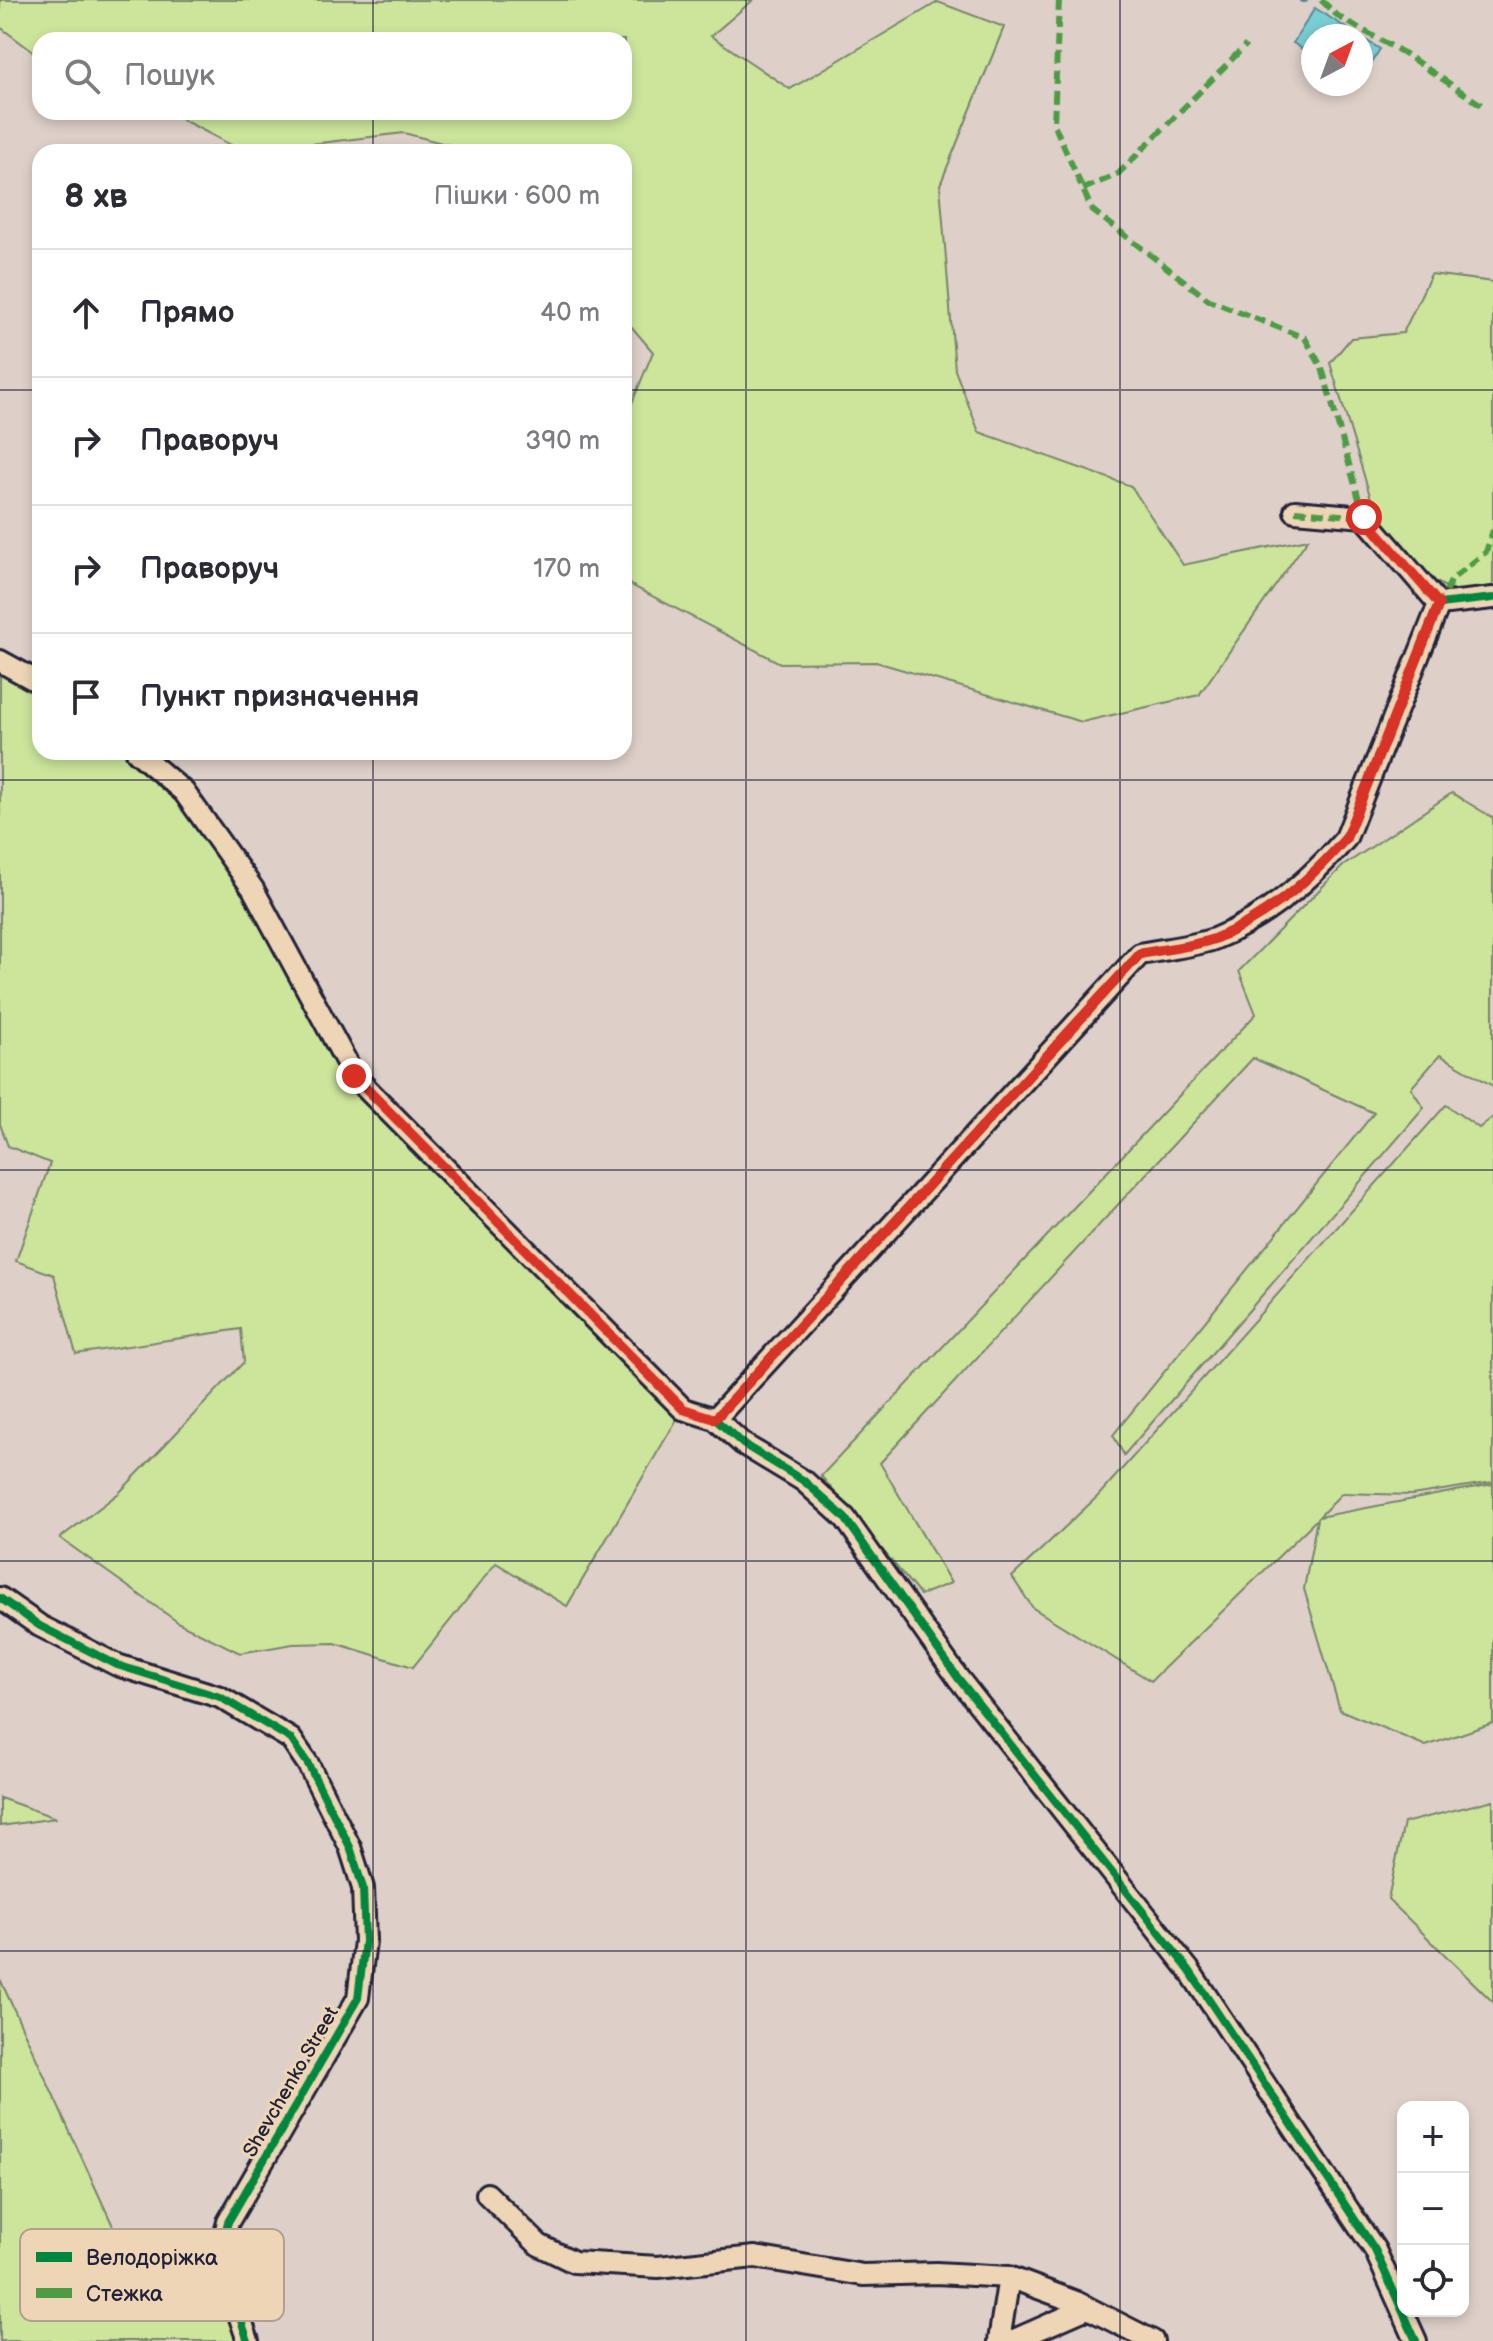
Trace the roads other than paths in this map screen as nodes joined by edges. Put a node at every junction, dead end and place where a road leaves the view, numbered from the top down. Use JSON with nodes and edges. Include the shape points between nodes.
{"nodes":[{"id":1,"x":1295,"y":511,"type":"dead end"},
{"id":2,"x":1493,"y":598,"type":"edge"},
{"id":3,"x":1439,"y":604,"type":"junction"},
{"id":4,"x":0,"y":661,"type":"edge"},
{"id":5,"x":32,"y":679,"type":"edge"},
{"id":6,"x":146,"y":760,"type":"edge"},
{"id":7,"x":715,"y":1419,"type":"junction"},
{"id":8,"x":0,"y":1598,"type":"edge"},
{"id":9,"x":487,"y":2194,"type":"dead end"},
{"id":10,"x":226,"y":2229,"type":"edge"},
{"id":11,"x":1009,"y":2277,"type":"junction"},
{"id":12,"x":1087,"y":2308,"type":"junction"},
{"id":13,"x":241,"y":2321,"type":"edge"},
{"id":14,"x":248,"y":2341,"type":"edge"},
{"id":15,"x":999,"y":2341,"type":"edge"},
{"id":16,"x":1012,"y":2341,"type":"edge"},
{"id":17,"x":1153,"y":2341,"type":"edge"},
{"id":18,"x":1416,"y":2341,"type":"edge"}],
"edges":[{"from":1,"to":3,"type":"street","via":[[1364,517]]},
{"from":2,"to":3,"type":"street"},
{"from":3,"to":7,"type":"street","via":[[1346,838],[1320,868],[1261,917],[1211,940],[1140,954]]},
{"from":4,"to":5,"type":"street"},
{"from":6,"to":7,"type":"street","via":[[184,792],[253,889],[354,1076],[683,1409]]},
{"from":7,"to":18,"type":"street","via":[[743,1444],[804,1481],[845,1518],[958,1678],[1189,1970],[1375,2250]]},
{"from":8,"to":10,"type":"street","name":"Shevchenko Street","via":[[40,1626],[117,1665],[220,1697],[291,1739],[350,1847],[363,1888],[358,1998]]},
{"from":9,"to":11,"type":"street","via":[[539,2245],[574,2262],[658,2267],[755,2257],[863,2275]]},
{"from":11,"to":12,"type":"street"},
{"from":11,"to":15,"type":"street"},
{"from":12,"to":16,"type":"street"},
{"from":12,"to":17,"type":"street"},
{"from":13,"to":14,"type":"street","name":"Shevchenko Street"}]}
